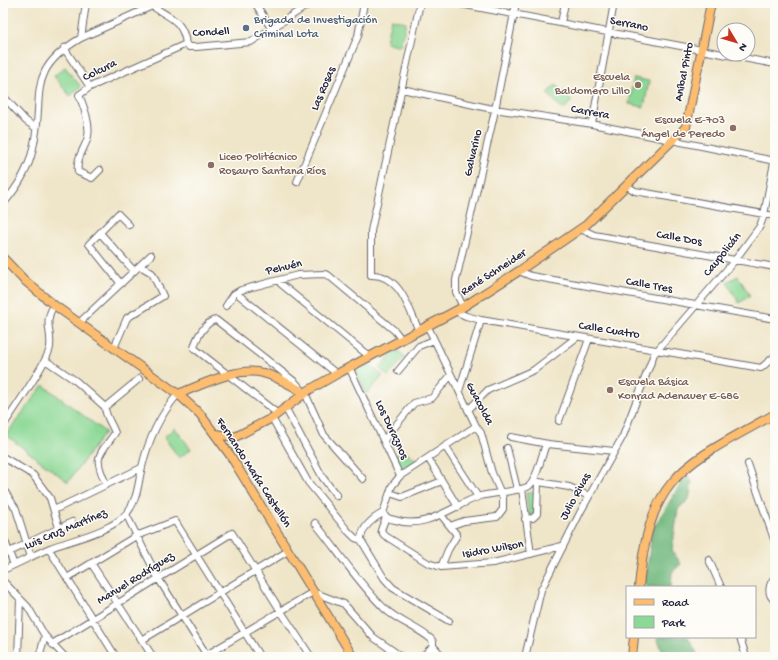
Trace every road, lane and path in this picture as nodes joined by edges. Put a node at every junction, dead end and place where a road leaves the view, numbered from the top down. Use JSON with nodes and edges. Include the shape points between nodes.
{"nodes":[{"id":1,"x":86,"y":3,"type":"edge"},
{"id":2,"x":255,"y":3,"type":"edge"},
{"id":3,"x":311,"y":3,"type":"edge"},
{"id":4,"x":364,"y":3,"type":"edge"},
{"id":5,"x":420,"y":3,"type":"edge"},
{"id":6,"x":455,"y":3,"type":"edge"},
{"id":7,"x":516,"y":3,"type":"edge"},
{"id":8,"x":565,"y":3,"type":"edge"},
{"id":9,"x":614,"y":3,"type":"edge"},
{"id":10,"x":711,"y":3,"type":"edge"},
{"id":11,"x":514,"y":14,"type":"junction"},
{"id":12,"x":561,"y":23,"type":"junction"},
{"id":13,"x":271,"y":28,"type":"junction"},
{"id":14,"x":608,"y":32,"type":"junction"},
{"id":15,"x":81,"y":38,"type":"junction"},
{"id":16,"x":186,"y":44,"type":"junction"},
{"id":17,"x":64,"y":48,"type":"junction"},
{"id":18,"x":702,"y":50,"type":"junction"},
{"id":19,"x":775,"y":64,"type":"edge"},
{"id":20,"x":90,"y":87,"type":"junction"},
{"id":21,"x":402,"y":89,"type":"junction"},
{"id":22,"x":3,"y":96,"type":"edge"},
{"id":23,"x":495,"y":110,"type":"junction"},
{"id":24,"x":592,"y":124,"type":"junction"},
{"id":25,"x":36,"y":128,"type":"junction"},
{"id":26,"x":674,"y":141,"type":"junction"},
{"id":27,"x":775,"y":160,"type":"edge"},
{"id":28,"x":100,"y":170,"type":"dead end"},
{"id":29,"x":297,"y":182,"type":"dead end"},
{"id":30,"x":627,"y":186,"type":"junction"},
{"id":31,"x":3,"y":204,"type":"edge"},
{"id":32,"x":764,"y":215,"type":"junction"},
{"id":33,"x":775,"y":216,"type":"edge"},
{"id":34,"x":129,"y":225,"type":"dead end"},
{"id":35,"x":581,"y":229,"type":"junction"},
{"id":36,"x":101,"y":234,"type":"junction"},
{"id":37,"x":151,"y":255,"type":"dead end"},
{"id":38,"x":3,"y":258,"type":"edge"},
{"id":39,"x":735,"y":260,"type":"junction"},
{"id":40,"x":140,"y":266,"type":"junction"},
{"id":41,"x":775,"y":267,"type":"edge"},
{"id":42,"x":134,"y":271,"type":"junction"},
{"id":43,"x":519,"y":271,"type":"junction"},
{"id":44,"x":121,"y":284,"type":"junction"},
{"id":45,"x":281,"y":284,"type":"dead end"},
{"id":46,"x":240,"y":296,"type":"dead end"},
{"id":47,"x":54,"y":305,"type":"junction"},
{"id":48,"x":695,"y":305,"type":"junction"},
{"id":49,"x":226,"y":306,"type":"dead end"},
{"id":50,"x":463,"y":307,"type":"junction"},
{"id":51,"x":455,"y":312,"type":"junction"},
{"id":52,"x":775,"y":319,"type":"edge"},
{"id":53,"x":481,"y":320,"type":"junction"},
{"id":54,"x":79,"y":323,"type":"junction"},
{"id":55,"x":428,"y":327,"type":"junction"},
{"id":56,"x":419,"y":331,"type":"junction"},
{"id":57,"x":577,"y":337,"type":"junction"},
{"id":58,"x":589,"y":339,"type":"junction"},
{"id":59,"x":402,"y":340,"type":"junction"},
{"id":60,"x":434,"y":340,"type":"junction"},
{"id":61,"x":114,"y":348,"type":"junction"},
{"id":62,"x":657,"y":350,"type":"junction"},
{"id":63,"x":775,"y":356,"type":"edge"},
{"id":64,"x":370,"y":357,"type":"junction"},
{"id":65,"x":46,"y":360,"type":"junction"},
{"id":66,"x":348,"y":368,"type":"junction"},
{"id":67,"x":398,"y":371,"type":"dead end"},
{"id":68,"x":337,"y":374,"type":"junction"},
{"id":69,"x":228,"y":375,"type":"junction"},
{"id":70,"x":451,"y":375,"type":"junction"},
{"id":71,"x":139,"y":380,"type":"dead end"},
{"id":72,"x":459,"y":391,"type":"junction"},
{"id":73,"x":305,"y":393,"type":"junction"},
{"id":74,"x":178,"y":394,"type":"junction"},
{"id":75,"x":105,"y":407,"type":"junction"},
{"id":76,"x":286,"y":409,"type":"junction"},
{"id":77,"x":468,"y":410,"type":"junction"},
{"id":78,"x":275,"y":416,"type":"junction"},
{"id":79,"x":774,"y":417,"type":"edge"},
{"id":80,"x":559,"y":421,"type":"dead end"},
{"id":81,"x":3,"y":426,"type":"edge"},
{"id":82,"x":476,"y":426,"type":"junction"},
{"id":83,"x":216,"y":434,"type":"junction"},
{"id":84,"x":235,"y":437,"type":"junction"},
{"id":85,"x":511,"y":437,"type":"dead end"},
{"id":86,"x":384,"y":440,"type":"junction"},
{"id":87,"x":548,"y":444,"type":"junction"},
{"id":88,"x":446,"y":446,"type":"junction"},
{"id":89,"x":507,"y":448,"type":"dead end"},
{"id":90,"x":614,"y":451,"type":"junction"},
{"id":91,"x":230,"y":455,"type":"junction"},
{"id":92,"x":3,"y":457,"type":"edge"},
{"id":93,"x":428,"y":458,"type":"junction"},
{"id":94,"x":748,"y":464,"type":"dead end"},
{"id":95,"x":141,"y":468,"type":"junction"},
{"id":96,"x":400,"y":476,"type":"junction"},
{"id":97,"x":363,"y":479,"type":"dead end"},
{"id":98,"x":442,"y":481,"type":"junction"},
{"id":99,"x":536,"y":482,"type":"junction"},
{"id":100,"x":106,"y":484,"type":"junction"},
{"id":101,"x":3,"y":489,"type":"edge"},
{"id":102,"x":519,"y":489,"type":"junction"},
{"id":103,"x":501,"y":492,"type":"junction"},
{"id":104,"x":390,"y":493,"type":"junction"},
{"id":105,"x":337,"y":496,"type":"dead end"},
{"id":106,"x":589,"y":496,"type":"junction"},
{"id":107,"x":478,"y":497,"type":"junction"},
{"id":108,"x":458,"y":507,"type":"junction"},
{"id":109,"x":54,"y":510,"type":"junction"},
{"id":110,"x":126,"y":514,"type":"junction"},
{"id":111,"x":384,"y":515,"type":"junction"},
{"id":112,"x":441,"y":515,"type":"junction"},
{"id":113,"x":525,"y":519,"type":"junction"},
{"id":114,"x":72,"y":522,"type":"dead end"},
{"id":115,"x":315,"y":523,"type":"dead end"},
{"id":116,"x":450,"y":526,"type":"junction"},
{"id":117,"x":59,"y":528,"type":"junction"},
{"id":118,"x":3,"y":536,"type":"edge"},
{"id":119,"x":136,"y":536,"type":"junction"},
{"id":120,"x":361,"y":540,"type":"junction"},
{"id":121,"x":775,"y":542,"type":"edge"},
{"id":122,"x":26,"y":544,"type":"junction"},
{"id":123,"x":562,"y":546,"type":"junction"},
{"id":124,"x":49,"y":549,"type":"junction"},
{"id":125,"x":288,"y":551,"type":"junction"},
{"id":126,"x":6,"y":553,"type":"edge"},
{"id":127,"x":531,"y":554,"type":"junction"},
{"id":128,"x":196,"y":555,"type":"junction"},
{"id":129,"x":31,"y":557,"type":"junction"},
{"id":130,"x":709,"y":560,"type":"dead end"},
{"id":131,"x":91,"y":563,"type":"junction"},
{"id":132,"x":14,"y":565,"type":"junction"},
{"id":133,"x":441,"y":568,"type":"junction"},
{"id":134,"x":3,"y":570,"type":"edge"},
{"id":135,"x":255,"y":571,"type":"junction"},
{"id":136,"x":775,"y":576,"type":"edge"},
{"id":137,"x":67,"y":578,"type":"junction"},
{"id":138,"x":158,"y":578,"type":"junction"},
{"id":139,"x":3,"y":581,"type":"edge"},
{"id":140,"x":639,"y":586,"type":"edge"},
{"id":141,"x":721,"y":586,"type":"edge"},
{"id":142,"x":220,"y":592,"type":"junction"},
{"id":143,"x":312,"y":592,"type":"junction"},
{"id":144,"x":20,"y":599,"type":"junction"},
{"id":145,"x":775,"y":601,"type":"edge"},
{"id":146,"x":117,"y":603,"type":"junction"},
{"id":147,"x":280,"y":610,"type":"junction"},
{"id":148,"x":182,"y":615,"type":"junction"},
{"id":149,"x":93,"y":618,"type":"junction"},
{"id":150,"x":448,"y":621,"type":"dead end"},
{"id":151,"x":245,"y":632,"type":"junction"},
{"id":152,"x":45,"y":636,"type":"junction"},
{"id":153,"x":634,"y":638,"type":"edge"},
{"id":154,"x":740,"y":638,"type":"edge"},
{"id":155,"x":142,"y":640,"type":"junction"},
{"id":156,"x":52,"y":644,"type":"junction"},
{"id":157,"x":433,"y":646,"type":"junction"},
{"id":158,"x":206,"y":656,"type":"edge"},
{"id":159,"x":18,"y":657,"type":"edge"},
{"id":160,"x":40,"y":657,"type":"edge"},
{"id":161,"x":65,"y":657,"type":"edge"},
{"id":162,"x":116,"y":657,"type":"edge"},
{"id":163,"x":154,"y":657,"type":"edge"},
{"id":164,"x":260,"y":657,"type":"edge"},
{"id":165,"x":311,"y":657,"type":"edge"},
{"id":166,"x":353,"y":657,"type":"edge"},
{"id":167,"x":402,"y":657,"type":"edge"},
{"id":168,"x":422,"y":657,"type":"edge"},
{"id":169,"x":443,"y":657,"type":"edge"},
{"id":170,"x":525,"y":657,"type":"edge"},
{"id":171,"x":632,"y":657,"type":"edge"},
{"id":172,"x":746,"y":657,"type":"edge"}],
"edges":[{"from":1,"to":15,"type":"street"},
{"from":2,"to":13,"type":"street"},
{"from":3,"to":13,"type":"street","name":"Condell"},
{"from":4,"to":29,"type":"street","name":"Las Rosas","via":[[358,36]]},
{"from":5,"to":21,"type":"street"},
{"from":6,"to":11,"type":"street","name":"Serrano"},
{"from":7,"to":11,"type":"street","name":"Galvarino"},
{"from":8,"to":12,"type":"street"},
{"from":9,"to":14,"type":"street"},
{"from":10,"to":18,"type":"main road","name":"Aníbal Pinto"},
{"from":11,"to":12,"type":"street","name":"Serrano"},
{"from":11,"to":23,"type":"street","name":"Galvarino"},
{"from":12,"to":14,"type":"street","name":"Serrano"},
{"from":13,"to":16,"type":"street","name":"Condell","via":[[250,42],[196,47]]},
{"from":14,"to":18,"type":"street","name":"Serrano"},
{"from":14,"to":24,"type":"street"},
{"from":15,"to":16,"type":"street","name":"Condell","via":[[152,6],[180,24],[185,32]]},
{"from":15,"to":17,"type":"street"},
{"from":16,"to":20,"type":"street","name":"Colcura"},
{"from":17,"to":20,"type":"street"},
{"from":17,"to":25,"type":"street","via":[[44,72],[38,96]]},
{"from":18,"to":19,"type":"street","name":"Serrano"},
{"from":18,"to":26,"type":"main road","name":"Aníbal Pinto","via":[[688,123]]},
{"from":20,"to":28,"type":"street","name":"Colcura","via":[[79,95],[87,113],[88,138],[77,165],[78,172],[92,178]]},
{"from":21,"to":23,"type":"street","name":"Carrera"},
{"from":21,"to":56,"type":"street","via":[[371,231],[370,275],[384,276],[399,290]]},
{"from":22,"to":25,"type":"street"},
{"from":23,"to":24,"type":"street","name":"Carrera"},
{"from":23,"to":50,"type":"street","name":"Galvarino","via":[[456,280],[456,292]]},
{"from":24,"to":26,"type":"street","name":"Carrera"},
{"from":25,"to":31,"type":"street","via":[[34,148],[29,162],[16,187]]},
{"from":26,"to":27,"type":"street","name":"Carrera"},
{"from":26,"to":30,"type":"main road","name":"René Schneider"},
{"from":27,"to":32,"type":"street","name":"Caupolicán"},
{"from":30,"to":32,"type":"street","via":[[635,191]]},
{"from":30,"to":35,"type":"main road","name":"René Schneider"},
{"from":32,"to":33,"type":"street"},
{"from":32,"to":39,"type":"street","name":"Caupolicán","via":[[758,229]]},
{"from":34,"to":36,"type":"street","via":[[118,214]]},
{"from":35,"to":39,"type":"street","name":"Calle Dos","via":[[594,235]]},
{"from":35,"to":43,"type":"main road","name":"René Schneider"},
{"from":36,"to":42,"type":"street"},
{"from":36,"to":44,"type":"street","via":[[89,244]]},
{"from":37,"to":40,"type":"street"},
{"from":38,"to":47,"type":"main road","name":"Fernando María Castellón"},
{"from":39,"to":41,"type":"street","name":"Calle Dos"},
{"from":39,"to":48,"type":"street","name":"Caupolicán"},
{"from":40,"to":42,"type":"street"},
{"from":40,"to":61,"type":"street","via":[[152,273],[163,296],[127,318]]},
{"from":42,"to":44,"type":"street"},
{"from":43,"to":48,"type":"street","name":"Calle Tres","via":[[531,276]]},
{"from":43,"to":50,"type":"main road","name":"René Schneider"},
{"from":44,"to":54,"type":"street"},
{"from":45,"to":64,"type":"street"},
{"from":46,"to":68,"type":"street"},
{"from":47,"to":54,"type":"main road","name":"Fernando María Castellón"},
{"from":47,"to":65,"type":"street","via":[[49,314],[50,347]]},
{"from":48,"to":52,"type":"street","name":"Calle Tres"},
{"from":48,"to":62,"type":"street","name":"Caupolicán"},
{"from":49,"to":59,"type":"street","name":"Pehuén","via":[[234,294],[241,290],[298,275],[324,274],[396,331]]},
{"from":50,"to":51,"type":"main road","name":"René Schneider"},
{"from":51,"to":53,"type":"street","name":"Calle Cuatro"},
{"from":51,"to":55,"type":"main road","name":"René Schneider"},
{"from":53,"to":57,"type":"street","name":"Calle Cuatro"},
{"from":53,"to":72,"type":"street"},
{"from":54,"to":61,"type":"main road","name":"Fernando María Castellón"},
{"from":55,"to":56,"type":"main road","name":"René Schneider"},
{"from":55,"to":60,"type":"street","name":"Guacolda"},
{"from":56,"to":59,"type":"main road","name":"René Schneider"},
{"from":57,"to":58,"type":"street","name":"Calle Cuatro"},
{"from":57,"to":77,"type":"street","via":[[534,370],[488,390]]},
{"from":58,"to":62,"type":"street","name":"Calle Cuatro"},
{"from":58,"to":80,"type":"street"},
{"from":59,"to":64,"type":"main road","name":"René Schneider"},
{"from":60,"to":67,"type":"street","via":[[419,346]]},
{"from":60,"to":70,"type":"street","name":"Guacolda"},
{"from":61,"to":74,"type":"main road","name":"Fernando María Castellón"},
{"from":62,"to":63,"type":"street","name":"Calle Cuatro","via":[[761,368]]},
{"from":62,"to":90,"type":"street","name":"Julio Rivas","via":[[623,436]]},
{"from":64,"to":66,"type":"main road","name":"René Schneider"},
{"from":65,"to":75,"type":"street","via":[[76,381]]},
{"from":65,"to":81,"type":"street"},
{"from":66,"to":68,"type":"main road","name":"René Schneider"},
{"from":66,"to":86,"type":"street","name":"Los Duraznos"},
{"from":68,"to":73,"type":"main road","name":"René Schneider"},
{"from":69,"to":73,"type":"main road","via":[[261,372]]},
{"from":69,"to":73,"type":"street","via":[[194,348],[212,320],[216,320],[290,378]]},
{"from":69,"to":74,"type":"main road"},
{"from":69,"to":78,"type":"street"},
{"from":70,"to":72,"type":"street","name":"Guacolda"},
{"from":70,"to":86,"type":"street","via":[[431,400],[414,403]]},
{"from":71,"to":75,"type":"street"},
{"from":72,"to":77,"type":"street","name":"Guacolda"},
{"from":73,"to":76,"type":"main road","name":"René Schneider"},
{"from":73,"to":97,"type":"street","via":[[324,435]]},
{"from":74,"to":83,"type":"main road","name":"Fernando María Castellón","via":[[200,414]]},
{"from":74,"to":95,"type":"street","name":"Luis Cruz Martínez","via":[[166,408]]},
{"from":75,"to":100,"type":"street","via":[[114,433],[99,456],[98,467]]},
{"from":76,"to":78,"type":"main road","name":"René Schneider"},
{"from":76,"to":105,"type":"street","via":[[323,478]]},
{"from":77,"to":82,"type":"street","name":"Guacolda"},
{"from":78,"to":84,"type":"main road","name":"René Schneider"},
{"from":78,"to":120,"type":"street","via":[[308,482],[338,521],[353,536]]},
{"from":79,"to":140,"type":"main road","via":[[702,455],[684,468],[666,488],[648,527]]},
{"from":82,"to":88,"type":"street"},
{"from":82,"to":103,"type":"street","name":"Guacolda","via":[[482,433],[492,473]]},
{"from":83,"to":84,"type":"main road"},
{"from":83,"to":91,"type":"main road","name":"Fernando María Castellón"},
{"from":84,"to":91,"type":"main road"},
{"from":85,"to":87,"type":"street"},
{"from":86,"to":96,"type":"street","name":"Los Duraznos"},
{"from":87,"to":90,"type":"street"},
{"from":87,"to":99,"type":"street"},
{"from":88,"to":93,"type":"street"},
{"from":88,"to":107,"type":"street"},
{"from":89,"to":102,"type":"street"},
{"from":90,"to":106,"type":"street","name":"Julio Rivas"},
{"from":91,"to":125,"type":"main road","name":"Fernando María Castellón"},
{"from":92,"to":109,"type":"street","via":[[32,475],[50,498]]},
{"from":93,"to":96,"type":"street"},
{"from":93,"to":98,"type":"street"},
{"from":94,"to":121,"type":"street"},
{"from":95,"to":100,"type":"street"},
{"from":95,"to":110,"type":"street","name":"Luis Cruz Martínez","via":[[137,495]]},
{"from":96,"to":104,"type":"street","name":"Los Duraznos"},
{"from":98,"to":104,"type":"street","via":[[402,497]]},
{"from":98,"to":108,"type":"street"},
{"from":99,"to":102,"type":"street"},
{"from":99,"to":106,"type":"street","via":[[568,486]]},
{"from":99,"to":113,"type":"street","via":[[537,514],[533,518]]},
{"from":100,"to":109,"type":"street"},
{"from":101,"to":122,"type":"street","via":[[16,509]]},
{"from":102,"to":103,"type":"street"},
{"from":102,"to":113,"type":"street"},
{"from":103,"to":107,"type":"street"},
{"from":103,"to":116,"type":"street","name":"Guacolda","via":[[503,505],[497,517],[464,521]]},
{"from":104,"to":111,"type":"street","name":"Los Duraznos"},
{"from":106,"to":123,"type":"street","name":"Julio Rivas"},
{"from":107,"to":108,"type":"street"},
{"from":108,"to":112,"type":"street"},
{"from":109,"to":117,"type":"street"},
{"from":110,"to":119,"type":"street"},
{"from":110,"to":124,"type":"street","name":"Luis Cruz Martínez","via":[[110,526]]},
{"from":111,"to":112,"type":"street","via":[[397,521],[408,522]]},
{"from":111,"to":120,"type":"street","via":[[374,518],[364,529]]},
{"from":111,"to":133,"type":"street","name":"Isidro Wilson","via":[[381,530],[384,535],[428,563]]},
{"from":112,"to":116,"type":"street"},
{"from":113,"to":127,"type":"street"},
{"from":114,"to":117,"type":"street"},
{"from":115,"to":157,"type":"street","via":[[384,608],[428,637]]},
{"from":116,"to":133,"type":"street","via":[[457,535]]},
{"from":117,"to":122,"type":"street"},
{"from":118,"to":126,"type":"street"},
{"from":119,"to":128,"type":"street","via":[[175,521]]},
{"from":119,"to":131,"type":"street"},
{"from":119,"to":138,"type":"street"},
{"from":120,"to":150,"type":"street","via":[[393,588]]},
{"from":122,"to":126,"type":"street"},
{"from":122,"to":129,"type":"street"},
{"from":123,"to":127,"type":"street","name":"Isidro Wilson"},
{"from":123,"to":170,"type":"street","name":"Julio Rivas","via":[[538,596]]},
{"from":124,"to":129,"type":"street","name":"Luis Cruz Martínez"},
{"from":124,"to":137,"type":"street"},
{"from":125,"to":135,"type":"street"},
{"from":125,"to":143,"type":"main road","name":"Fernando María Castellón"},
{"from":126,"to":132,"type":"street"},
{"from":127,"to":133,"type":"street","name":"Isidro Wilson","via":[[493,563]]},
{"from":128,"to":135,"type":"street","name":"Manuel Rodríguez","via":[[232,533]]},
{"from":128,"to":138,"type":"street","name":"Manuel Rodríguez"},
{"from":128,"to":142,"type":"street"},
{"from":129,"to":132,"type":"street","name":"Luis Cruz Martínez"},
{"from":130,"to":141,"type":"street"},
{"from":131,"to":137,"type":"street"},
{"from":131,"to":146,"type":"street"},
{"from":132,"to":134,"type":"street","name":"Luis Cruz Martínez"},
{"from":135,"to":142,"type":"street"},
{"from":135,"to":147,"type":"street"},
{"from":136,"to":145,"type":"street","via":[[769,590]]},
{"from":137,"to":149,"type":"street"},
{"from":138,"to":146,"type":"street","name":"Manuel Rodríguez"},
{"from":138,"to":148,"type":"street"},
{"from":139,"to":144,"type":"street"},
{"from":142,"to":148,"type":"street"},
{"from":142,"to":151,"type":"street"},
{"from":143,"to":147,"type":"street"},
{"from":143,"to":166,"type":"main road","name":"Fernando María Castellón"},
{"from":143,"to":167,"type":"street","via":[[344,604],[373,637]]},
{"from":144,"to":152,"type":"street","via":[[28,607]]},
{"from":144,"to":159,"type":"street"},
{"from":146,"to":149,"type":"street","name":"Manuel Rodríguez"},
{"from":146,"to":155,"type":"street"},
{"from":147,"to":151,"type":"street"},
{"from":147,"to":165,"type":"street"},
{"from":148,"to":155,"type":"street"},
{"from":148,"to":158,"type":"street"},
{"from":149,"to":156,"type":"street","name":"Manuel Rodríguez"},
{"from":149,"to":162,"type":"street"},
{"from":151,"to":158,"type":"street"},
{"from":151,"to":164,"type":"street"},
{"from":152,"to":156,"type":"street"},
{"from":152,"to":160,"type":"street"},
{"from":153,"to":171,"type":"main road"},
{"from":154,"to":172,"type":"street"},
{"from":155,"to":163,"type":"street"},
{"from":156,"to":161,"type":"street"},
{"from":157,"to":168,"type":"street"},
{"from":157,"to":169,"type":"street"}]}
